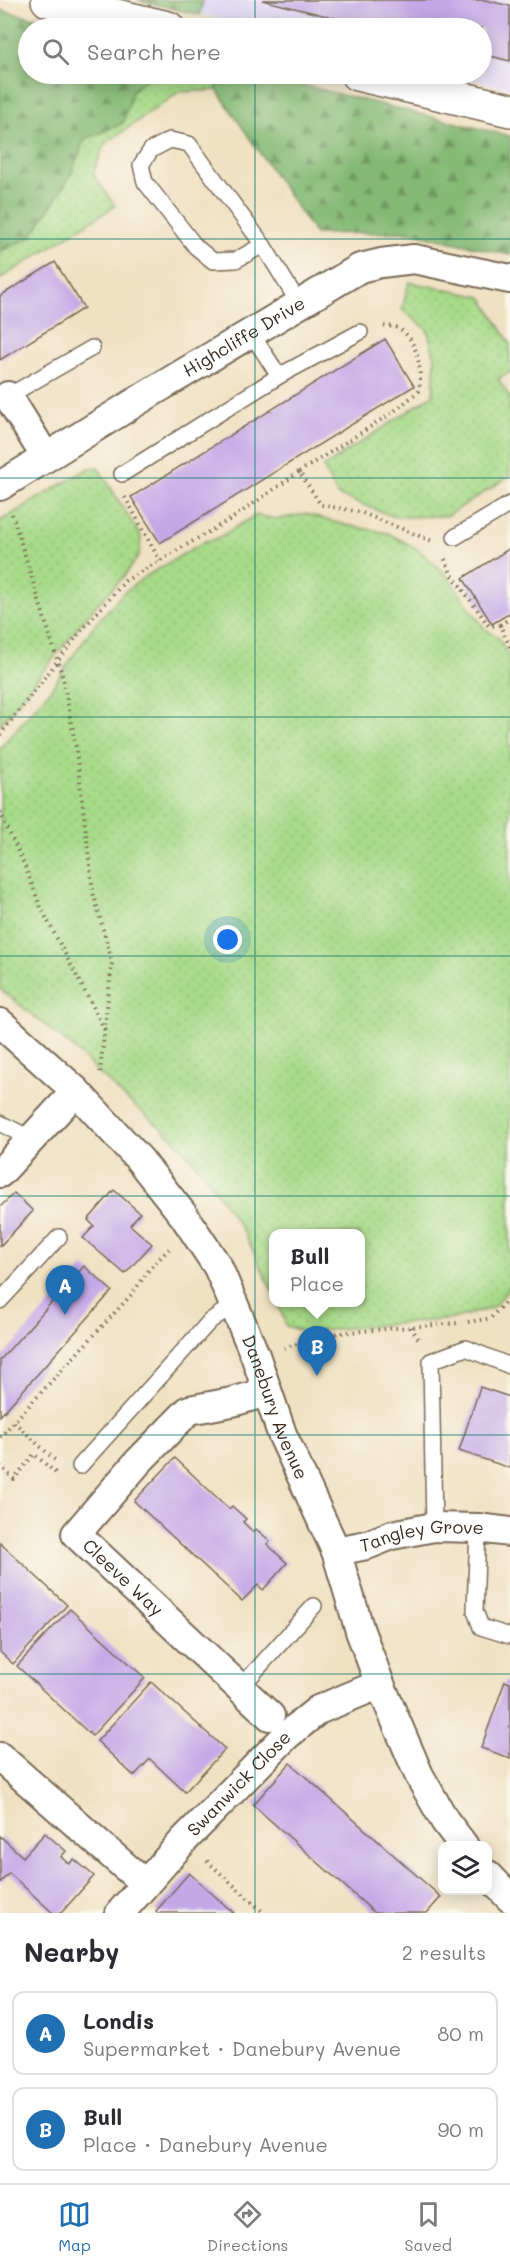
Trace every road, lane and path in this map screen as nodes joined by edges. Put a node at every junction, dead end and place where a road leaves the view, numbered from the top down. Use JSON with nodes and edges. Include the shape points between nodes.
{"nodes":[{"id":1,"x":48,"y":0,"type":"edge"},
{"id":2,"x":125,"y":18,"type":"edge"},
{"id":3,"x":400,"y":84,"type":"edge"},
{"id":4,"x":510,"y":110,"type":"edge"},
{"id":5,"x":263,"y":245,"type":"junction"},
{"id":6,"x":510,"y":279,"type":"edge"},
{"id":7,"x":300,"y":304,"type":"junction"},
{"id":8,"x":360,"y":332,"type":"joint"},
{"id":9,"x":251,"y":333,"type":"junction"},
{"id":10,"x":92,"y":348,"type":"dead end"},
{"id":11,"x":279,"y":376,"type":"junction"},
{"id":12,"x":4,"y":398,"type":"edge"},
{"id":13,"x":45,"y":456,"type":"junction"},
{"id":14,"x":299,"y":472,"type":"junction"},
{"id":15,"x":122,"y":474,"type":"joint"},
{"id":16,"x":0,"y":486,"type":"edge"},
{"id":17,"x":510,"y":504,"type":"edge"},
{"id":18,"x":455,"y":537,"type":"dead end"},
{"id":19,"x":437,"y":547,"type":"dead end"},
{"id":20,"x":442,"y":554,"type":"dead end"},
{"id":21,"x":160,"y":561,"type":"junction"},
{"id":22,"x":510,"y":618,"type":"edge"},
{"id":23,"x":500,"y":625,"type":"junction"},
{"id":24,"x":510,"y":647,"type":"edge"},
{"id":25,"x":57,"y":661,"type":"junction"},
{"id":26,"x":0,"y":735,"type":"edge"},
{"id":27,"x":0,"y":812,"type":"edge"},
{"id":28,"x":0,"y":1023,"type":"edge"},
{"id":29,"x":105,"y":1030,"type":"junction"},
{"id":30,"x":87,"y":1085,"type":"junction"},
{"id":31,"x":0,"y":1123,"type":"edge"},
{"id":32,"x":30,"y":1138,"type":"junction"},
{"id":33,"x":0,"y":1173,"type":"edge"},
{"id":34,"x":193,"y":1230,"type":"junction"},
{"id":35,"x":59,"y":1237,"type":"dead end"},
{"id":36,"x":510,"y":1296,"type":"edge"},
{"id":37,"x":0,"y":1301,"type":"edge"},
{"id":38,"x":233,"y":1305,"type":"junction"},
{"id":39,"x":280,"y":1349,"type":"dead end"},
{"id":40,"x":510,"y":1366,"type":"edge"},
{"id":41,"x":267,"y":1392,"type":"junction"},
{"id":42,"x":0,"y":1437,"type":"edge"},
{"id":43,"x":0,"y":1466,"type":"edge"},
{"id":44,"x":80,"y":1466,"type":"dead end"},
{"id":45,"x":96,"y":1511,"type":"junction"},
{"id":46,"x":434,"y":1527,"type":"junction"},
{"id":47,"x":478,"y":1528,"type":"junction"},
{"id":48,"x":510,"y":1532,"type":"edge"},
{"id":49,"x":336,"y":1551,"type":"junction"},
{"id":50,"x":314,"y":1606,"type":"dead end"},
{"id":51,"x":510,"y":1636,"type":"edge"},
{"id":52,"x":380,"y":1684,"type":"junction"},
{"id":53,"x":240,"y":1688,"type":"junction"},
{"id":54,"x":270,"y":1716,"type":"dead end"},
{"id":55,"x":0,"y":1757,"type":"edge"},
{"id":56,"x":184,"y":1840,"type":"junction"},
{"id":57,"x":461,"y":1841,"type":"edge"},
{"id":58,"x":492,"y":1879,"type":"edge"},
{"id":59,"x":145,"y":1884,"type":"junction"},
{"id":60,"x":510,"y":1898,"type":"edge"},
{"id":61,"x":120,"y":1913,"type":"edge"},
{"id":62,"x":264,"y":1913,"type":"edge"}],
"edges":[{"from":1,"to":2,"type":"street"},
{"from":3,"to":4,"type":"street"},
{"from":5,"to":5,"type":"lane","via":[[189,144],[170,140],[151,150],[141,165],[145,182],[196,247],[213,261],[236,260]]},
{"from":5,"to":7,"type":"lane"},
{"from":6,"to":7,"type":"street","name":"Highcliffe Drive","via":[[414,259],[392,261],[360,268]]},
{"from":7,"to":9,"type":"street","name":"Highcliffe Drive"},
{"from":8,"to":11,"type":"lane"},
{"from":8,"to":14,"type":"path","via":[[379,326],[397,327],[408,336],[421,373],[419,391]]},
{"from":9,"to":11,"type":"lane"},
{"from":9,"to":13,"type":"street","name":"Highcliffe Drive"},
{"from":10,"to":12,"type":"lane"},
{"from":11,"to":15,"type":"lane"},
{"from":12,"to":13,"type":"street"},
{"from":13,"to":16,"type":"street","name":"Highcliffe Drive"},
{"from":14,"to":19,"type":"path","via":[[321,505],[360,512],[433,541]]},
{"from":14,"to":21,"type":"path"},
{"from":15,"to":21,"type":"path","via":[[116,482]]},
{"from":16,"to":25,"type":"path","via":[[19,531]]},
{"from":17,"to":18,"type":"lane"},
{"from":20,"to":23,"type":"path","via":[[489,626]]},
{"from":21,"to":25,"type":"path","via":[[125,582]]},
{"from":22,"to":23,"type":"path"},
{"from":23,"to":24,"type":"path"},
{"from":25,"to":26,"type":"path"},
{"from":25,"to":29,"type":"path","via":[[76,748],[93,892],[112,962]]},
{"from":27,"to":29,"type":"path","via":[[41,908]]},
{"from":28,"to":30,"type":"street","name":"Danebury Avenue"},
{"from":29,"to":30,"type":"path"},
{"from":30,"to":32,"type":"street"},
{"from":30,"to":34,"type":"street","name":"Danebury Avenue"},
{"from":31,"to":32,"type":"lane"},
{"from":32,"to":33,"type":"street"},
{"from":34,"to":38,"type":"street","name":"Danebury Avenue","via":[[218,1267]]},
{"from":34,"to":42,"type":"path","via":[[151,1267],[132,1294]]},
{"from":35,"to":37,"type":"lane"},
{"from":36,"to":39,"type":"path","via":[[491,1318],[327,1334]]},
{"from":38,"to":41,"type":"street","name":"Danebury Avenue"},
{"from":38,"to":44,"type":"lane","via":[[210,1321]]},
{"from":40,"to":46,"type":"lane","via":[[466,1348],[431,1361]]},
{"from":41,"to":45,"type":"street","name":"Cleeve Way","via":[[189,1410]]},
{"from":41,"to":49,"type":"street","name":"Danebury Avenue"},
{"from":43,"to":45,"type":"path","via":[[14,1479],[34,1454]]},
{"from":45,"to":53,"type":"street","name":"Cleeve Way","via":[[76,1534]]},
{"from":46,"to":47,"type":"street","name":"Tangley Grove"},
{"from":46,"to":49,"type":"street","name":"Tangley Grove"},
{"from":47,"to":48,"type":"street","name":"Tangley Grove"},
{"from":47,"to":51,"type":"lane","via":[[475,1611],[481,1627]]},
{"from":49,"to":52,"type":"street","name":"Danebury Avenue"},
{"from":50,"to":53,"type":"lane"},
{"from":52,"to":56,"type":"street","name":"Swanwick Close","via":[[318,1710],[286,1736]]},
{"from":52,"to":57,"type":"street","name":"Danebury Avenue","via":[[419,1775]]},
{"from":53,"to":54,"type":"street","name":"Cleeve Way"},
{"from":55,"to":59,"type":"street"},
{"from":56,"to":59,"type":"street","name":"Swanwick Close"},
{"from":56,"to":62,"type":"path"},
{"from":58,"to":60,"type":"street"},
{"from":59,"to":61,"type":"street","name":"Swanwick Close"}]}
